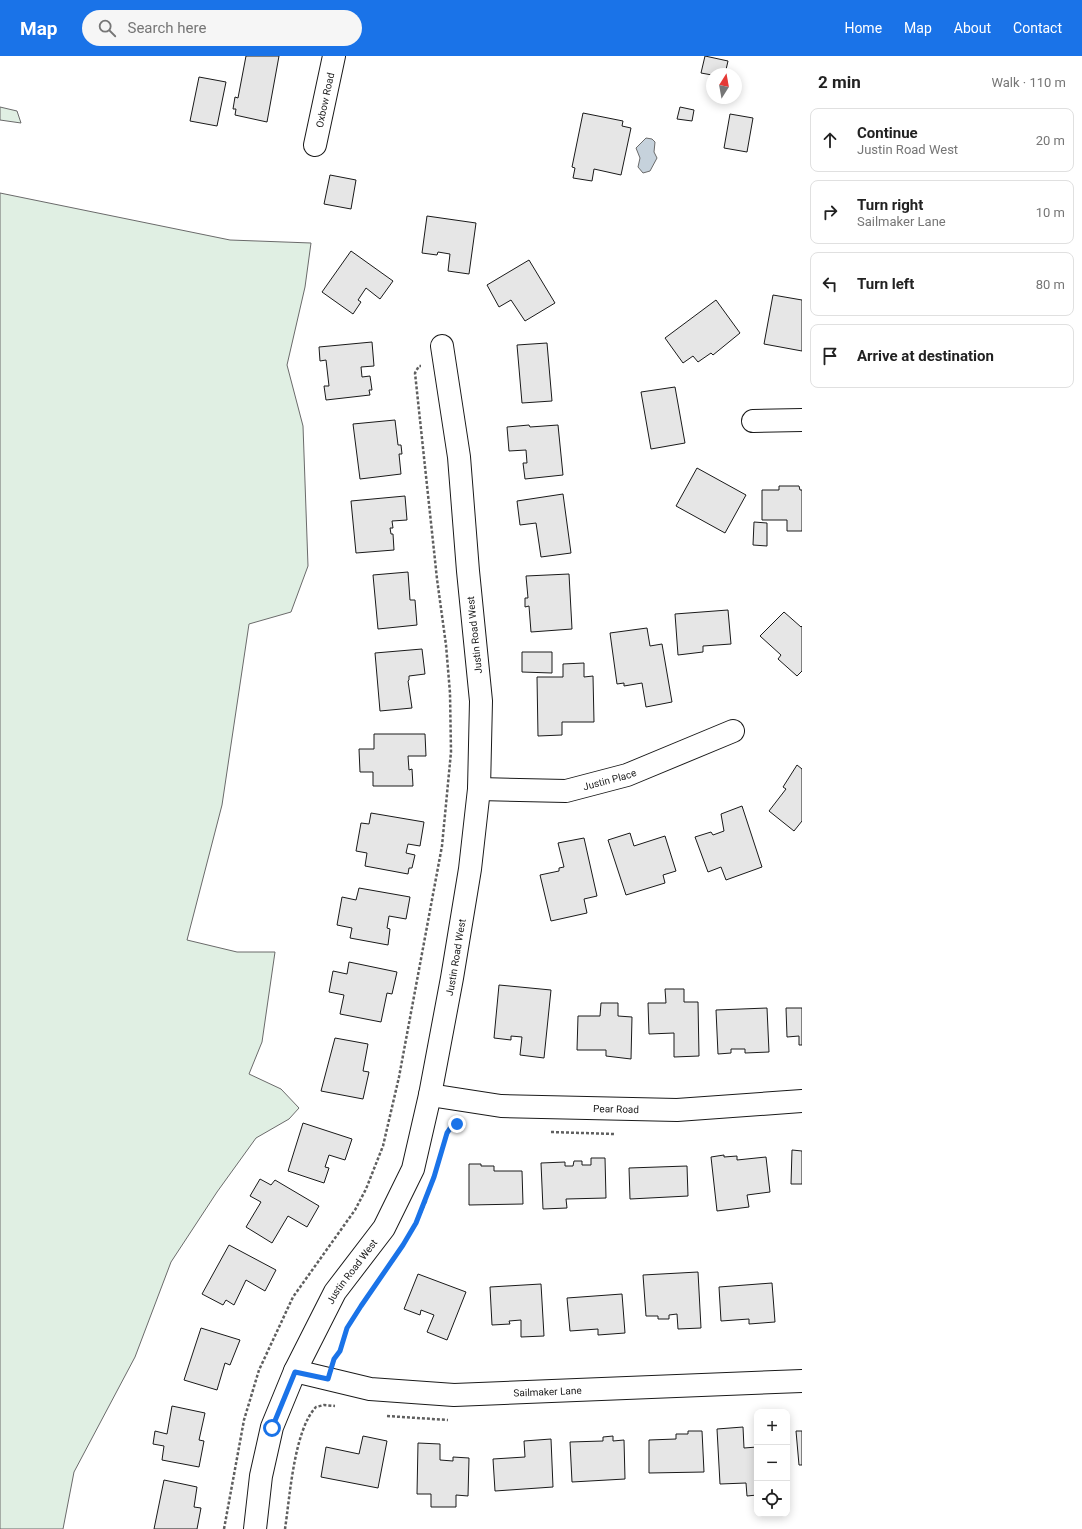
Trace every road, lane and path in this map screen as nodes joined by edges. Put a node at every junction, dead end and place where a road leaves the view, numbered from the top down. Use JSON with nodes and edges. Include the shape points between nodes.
{"nodes":[{"id":1,"x":334,"y":56,"type":"edge"},
{"id":2,"x":315,"y":145,"type":"dead end"},
{"id":3,"x":443,"y":353,"type":"joint"},
{"id":4,"x":802,"y":420,"type":"edge"},
{"id":5,"x":753,"y":421,"type":"dead end"},
{"id":6,"x":733,"y":731,"type":"dead end"},
{"id":7,"x":479,"y":789,"type":"junction"},
{"id":8,"x":430,"y":1095,"type":"junction"},
{"id":9,"x":802,"y":1101,"type":"edge"},
{"id":10,"x":461,"y":1123,"type":"dead end"},
{"id":11,"x":545,"y":1132,"type":"dead end"},
{"id":12,"x":615,"y":1134,"type":"dead end"},
{"id":13,"x":445,"y":1140,"type":"dead end"},
{"id":14,"x":429,"y":1191,"type":"dead end"},
{"id":15,"x":295,"y":1372,"type":"junction"},
{"id":16,"x":328,"y":1379,"type":"junction"},
{"id":17,"x":802,"y":1381,"type":"edge"},
{"id":18,"x":342,"y":1408,"type":"dead end"},
{"id":19,"x":384,"y":1415,"type":"dead end"},
{"id":20,"x":451,"y":1420,"type":"dead end"},
{"id":21,"x":224,"y":1529,"type":"edge"},
{"id":22,"x":255,"y":1529,"type":"edge"},
{"id":23,"x":285,"y":1529,"type":"edge"}],
"edges":[{"from":1,"to":2,"type":"street","name":"Oxbow Road"},
{"from":3,"to":7,"type":"street","name":"Justin Road West","via":[[459,457],[481,700]]},
{"from":3,"to":21,"type":"path","via":[[419,366],[415,373],[446,645],[451,752],[442,846],[401,1069],[383,1146],[366,1189],[355,1210],[294,1297],[259,1370],[241,1434]]},
{"from":4,"to":5,"type":"street"},
{"from":6,"to":7,"type":"street","name":"Justin Place","via":[[627,776],[566,791]]},
{"from":7,"to":8,"type":"street","name":"Justin Road West","via":[[468,877]]},
{"from":8,"to":9,"type":"street","name":"Pear Road","via":[[501,1106],[677,1110]]},
{"from":8,"to":15,"type":"street","name":"Justin Road West","via":[[413,1169],[407,1182],[384,1228],[335,1292]]},
{"from":10,"to":13,"type":"path","via":[[451,1127]]},
{"from":11,"to":12,"type":"path"},
{"from":14,"to":16,"type":"path","via":[[416,1223],[403,1245],[347,1328]]},
{"from":15,"to":16,"type":"street","name":"Sailmaker Lane"},
{"from":15,"to":22,"type":"street","name":"Justin Road West","via":[[272,1428],[261,1476]]},
{"from":16,"to":17,"type":"street","name":"Sailmaker Lane","via":[[370,1389],[454,1395]]},
{"from":18,"to":23,"type":"path","via":[[324,1405],[316,1407],[304,1423]]},
{"from":19,"to":20,"type":"path"}]}
